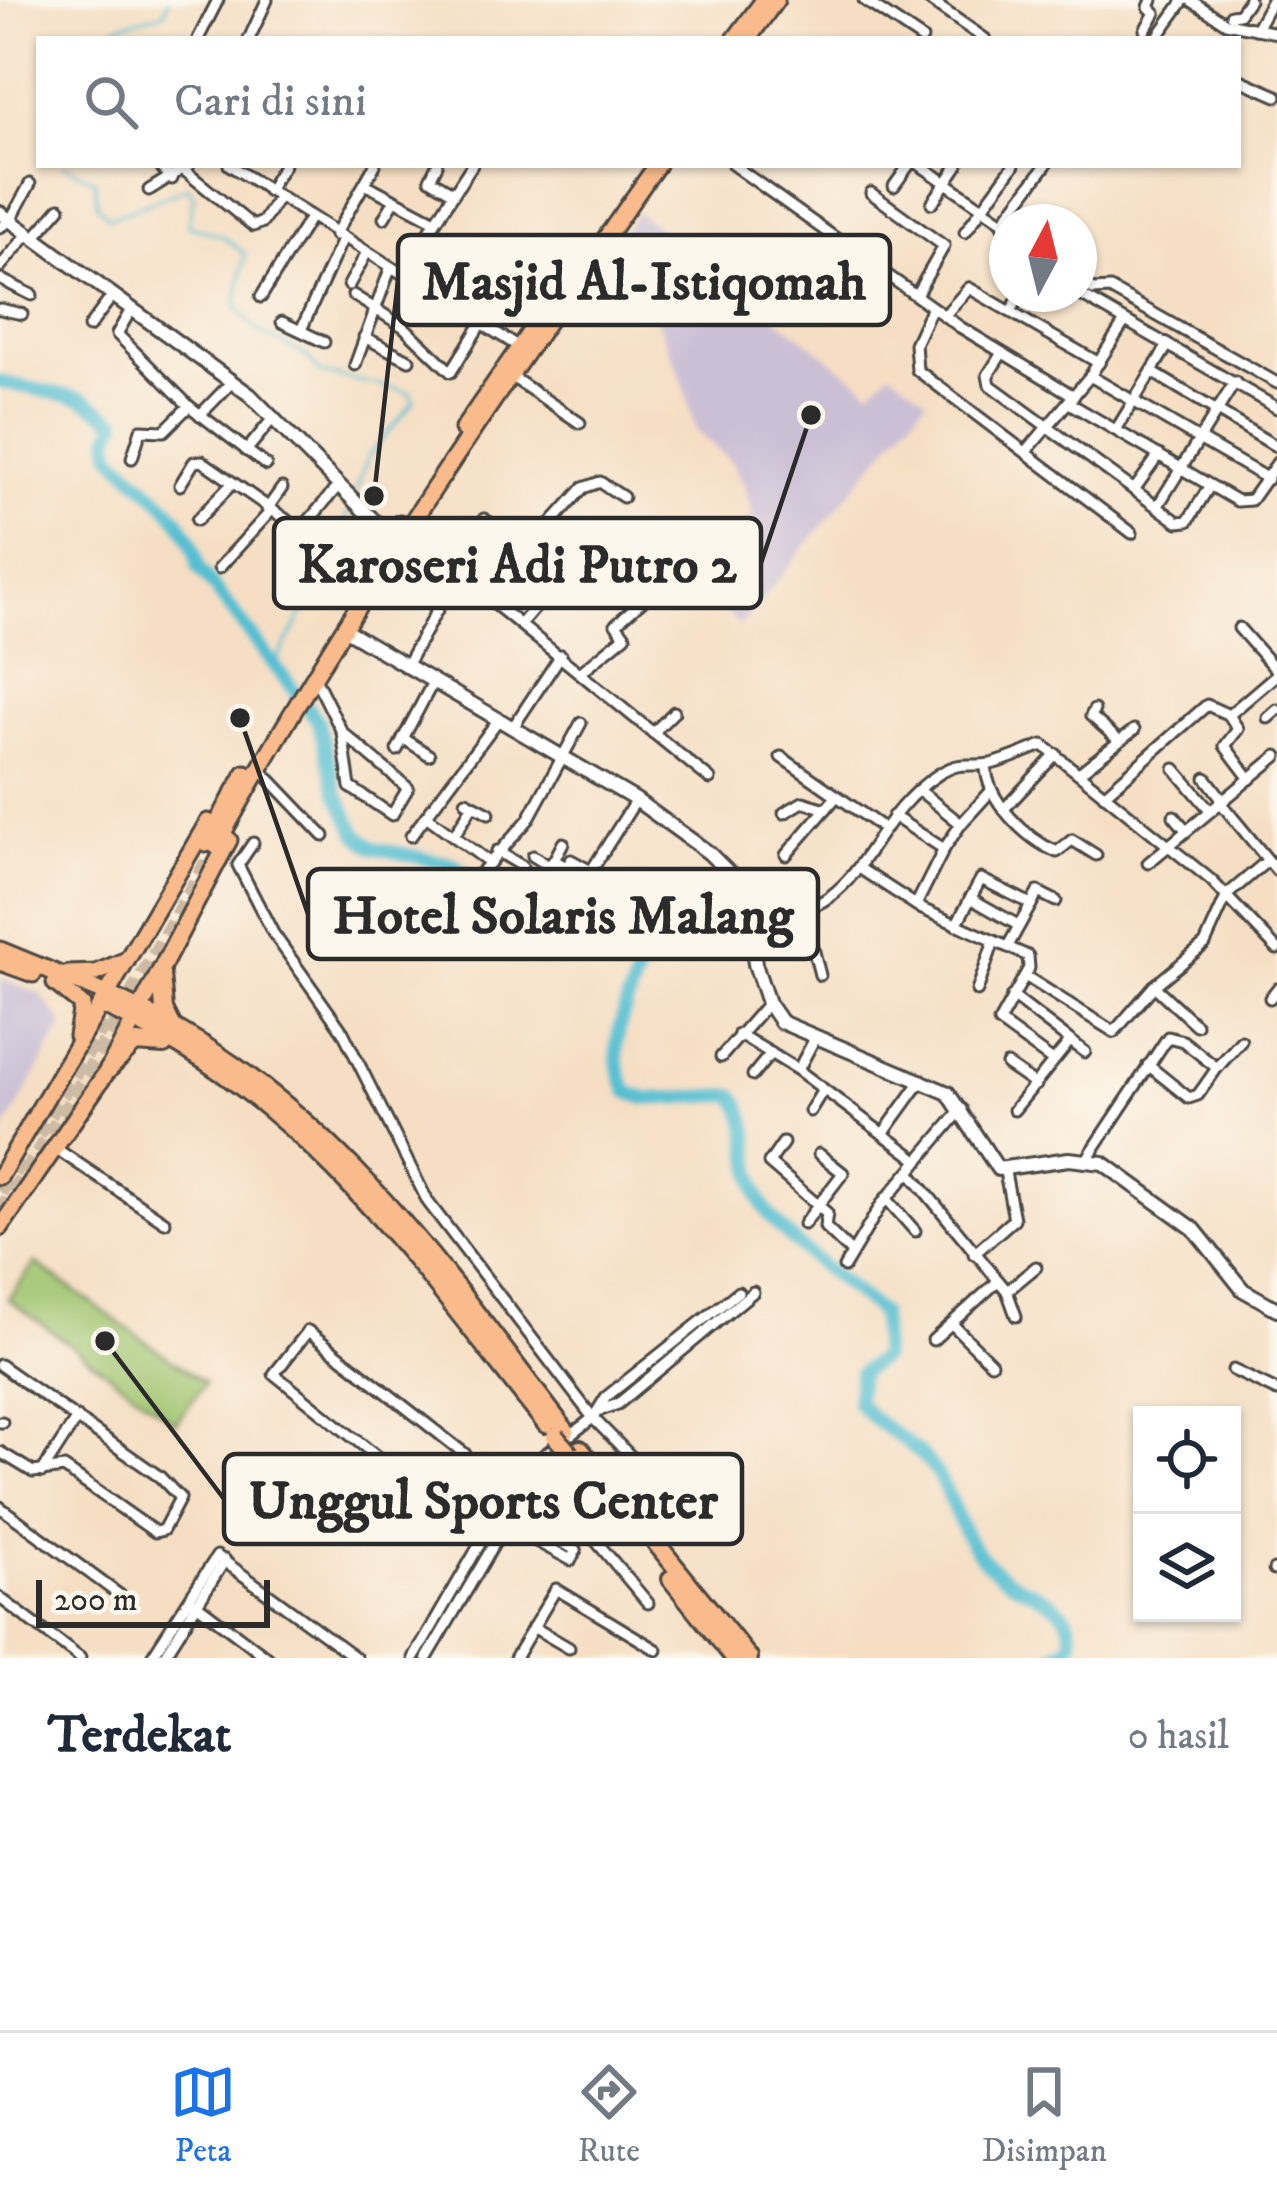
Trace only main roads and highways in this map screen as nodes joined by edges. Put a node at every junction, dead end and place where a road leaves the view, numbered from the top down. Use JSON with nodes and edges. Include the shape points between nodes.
{"nodes":[{"id":1,"x":764,"y":1,"type":"edge"},
{"id":2,"x":746,"y":36,"type":"edge"},
{"id":3,"x":644,"y":168,"type":"edge"},
{"id":4,"x":655,"y":168,"type":"edge"},
{"id":5,"x":566,"y":289,"type":"junction"},
{"id":6,"x":538,"y":330,"type":"junction"},
{"id":7,"x":398,"y":534,"type":"junction"},
{"id":8,"x":307,"y":682,"type":"junction"},
{"id":9,"x":288,"y":710,"type":"junction"},
{"id":10,"x":235,"y":801,"type":"junction"},
{"id":11,"x":211,"y":845,"type":"tunnel mouth"},
{"id":12,"x":0,"y":950,"type":"edge"},
{"id":13,"x":127,"y":960,"type":"junction"},
{"id":14,"x":0,"y":962,"type":"edge"},
{"id":15,"x":161,"y":974,"type":"junction"},
{"id":16,"x":57,"y":978,"type":"junction"},
{"id":17,"x":104,"y":999,"type":"junction"},
{"id":18,"x":138,"y":1016,"type":"junction"},
{"id":19,"x":173,"y":1026,"type":"junction"},
{"id":20,"x":109,"y":1070,"type":"junction"},
{"id":21,"x":45,"y":1097,"type":"junction"},
{"id":22,"x":0,"y":1177,"type":"edge"},
{"id":23,"x":360,"y":1193,"type":"junction"},
{"id":24,"x":0,"y":1228,"type":"edge"},
{"id":25,"x":561,"y":1434,"type":"junction"},
{"id":26,"x":575,"y":1452,"type":"junction"},
{"id":27,"x":734,"y":1658,"type":"edge"},
{"id":28,"x":749,"y":1658,"type":"edge"}],
"edges":[{"from":1,"to":2,"type":"main road"},
{"from":3,"to":5,"type":"main road"},
{"from":4,"to":5,"type":"main road"},
{"from":5,"to":6,"type":"main road"},
{"from":6,"to":7,"type":"main road"},
{"from":6,"to":7,"type":"main road","via":[[519,347]]},
{"from":7,"to":8,"type":"main road"},
{"from":7,"to":8,"type":"main road"},
{"from":8,"to":9,"type":"main road"},
{"from":9,"to":10,"type":"main road"},
{"from":9,"to":10,"type":"main road"},
{"from":10,"to":11,"type":"main road"},
{"from":10,"to":13,"type":"main road","via":[[217,811]]},
{"from":10,"to":15,"type":"main road","via":[[218,866]]},
{"from":12,"to":16,"type":"main road"},
{"from":13,"to":16,"type":"main road"},
{"from":13,"to":17,"type":"main road"},
{"from":14,"to":16,"type":"main road"},
{"from":15,"to":18,"type":"main road"},
{"from":15,"to":19,"type":"highway"},
{"from":16,"to":17,"type":"main road"},
{"from":16,"to":21,"type":"main road","via":[[83,1013]]},
{"from":17,"to":18,"type":"main road"},
{"from":17,"to":21,"type":"main road"},
{"from":18,"to":19,"type":"highway"},
{"from":18,"to":20,"type":"main road"},
{"from":18,"to":23,"type":"highway","via":[[249,1090]]},
{"from":19,"to":25,"type":"highway","via":[[270,1087],[346,1158]]},
{"from":20,"to":23,"type":"highway","via":[[141,1041],[178,1052],[243,1092]]},
{"from":20,"to":24,"type":"main road"},
{"from":21,"to":22,"type":"main road"},
{"from":23,"to":25,"type":"highway"},
{"from":25,"to":26,"type":"highway","bridge":true},
{"from":26,"to":27,"type":"highway"},
{"from":26,"to":28,"type":"highway"}]}
